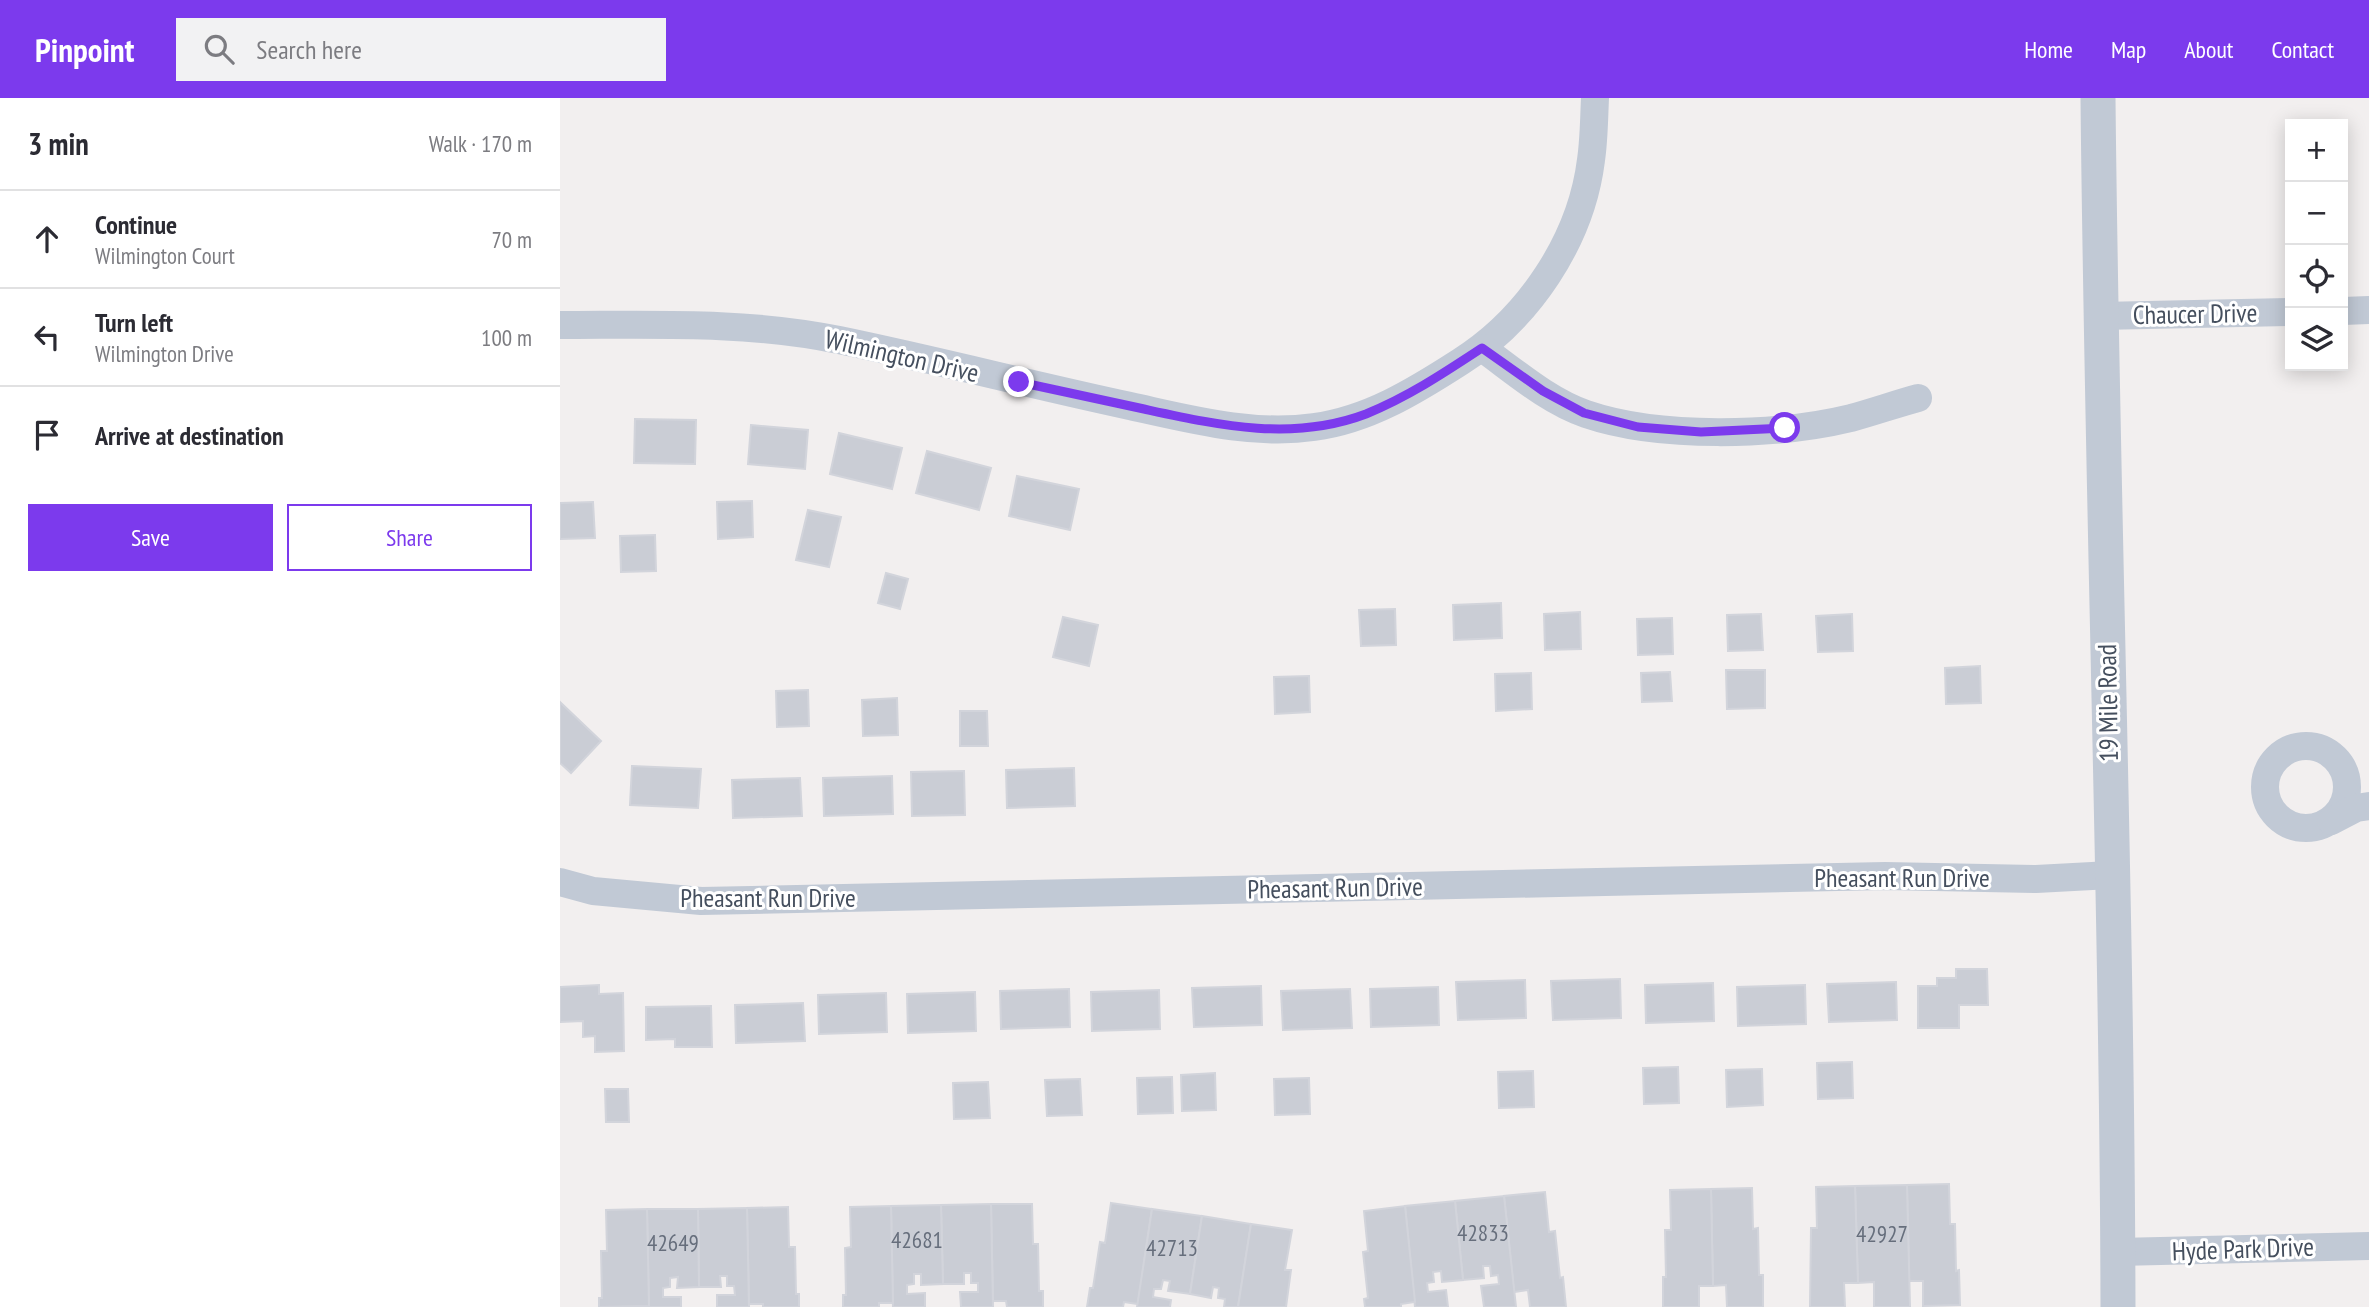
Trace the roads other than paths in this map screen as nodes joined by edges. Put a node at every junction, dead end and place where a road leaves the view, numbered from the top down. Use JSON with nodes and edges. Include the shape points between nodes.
{"nodes":[{"id":1,"x":1595,"y":98,"type":"edge"},
{"id":2,"x":2098,"y":98,"type":"edge"},
{"id":3,"x":2369,"y":310,"type":"edge"},
{"id":4,"x":2348,"y":311,"type":"edge"},
{"id":5,"x":2285,"y":312,"type":"edge"},
{"id":6,"x":2100,"y":316,"type":"junction"},
{"id":7,"x":560,"y":325,"type":"edge"},
{"id":8,"x":1482,"y":348,"type":"junction"},
{"id":9,"x":1918,"y":398,"type":"dead end"},
{"id":10,"x":2345,"y":771,"type":"junction"},
{"id":11,"x":2369,"y":796,"type":"edge"},
{"id":12,"x":2369,"y":806,"type":"edge"},
{"id":13,"x":2331,"y":821,"type":"junction"},
{"id":14,"x":2111,"y":875,"type":"junction"},
{"id":15,"x":560,"y":882,"type":"edge"},
{"id":16,"x":2369,"y":1246,"type":"edge"},
{"id":17,"x":2118,"y":1252,"type":"junction"},
{"id":18,"x":2118,"y":1307,"type":"edge"}],
"edges":[{"from":1,"to":8,"type":"street","name":"Wilmington Drive","via":[[1591,162],[1566,243],[1519,313]]},
{"from":2,"to":6,"type":"street","name":"19 Mile Road"},
{"from":3,"to":4,"type":"street"},
{"from":5,"to":6,"type":"street","name":"Chaucer Drive"},
{"from":6,"to":14,"type":"street","name":"19 Mile Road"},
{"from":7,"to":8,"type":"street","name":"Wilmington Drive","via":[[766,329],[837,340],[1227,427],[1270,429],[1314,427],[1364,414],[1416,391]]},
{"from":8,"to":9,"type":"street","via":[[1584,413],[1638,427],[1701,432],[1785,428],[1849,418]]},
{"from":10,"to":11,"type":"street"},
{"from":10,"to":13,"type":"street","via":[[2348,784],[2341,810]]},
{"from":10,"to":13,"type":"street","via":[[2328,752],[2302,745],[2279,756],[2266,780],[2270,807],[2291,826],[2305,829]]},
{"from":12,"to":13,"type":"street"},
{"from":14,"to":15,"type":"street","name":"Pheasant Run Drive","via":[[701,901],[593,891]]},
{"from":14,"to":17,"type":"street","name":"19 Mile Road"},
{"from":16,"to":17,"type":"street","name":"Hyde Park Drive"},
{"from":17,"to":18,"type":"street","name":"19 Mile Road"}]}
